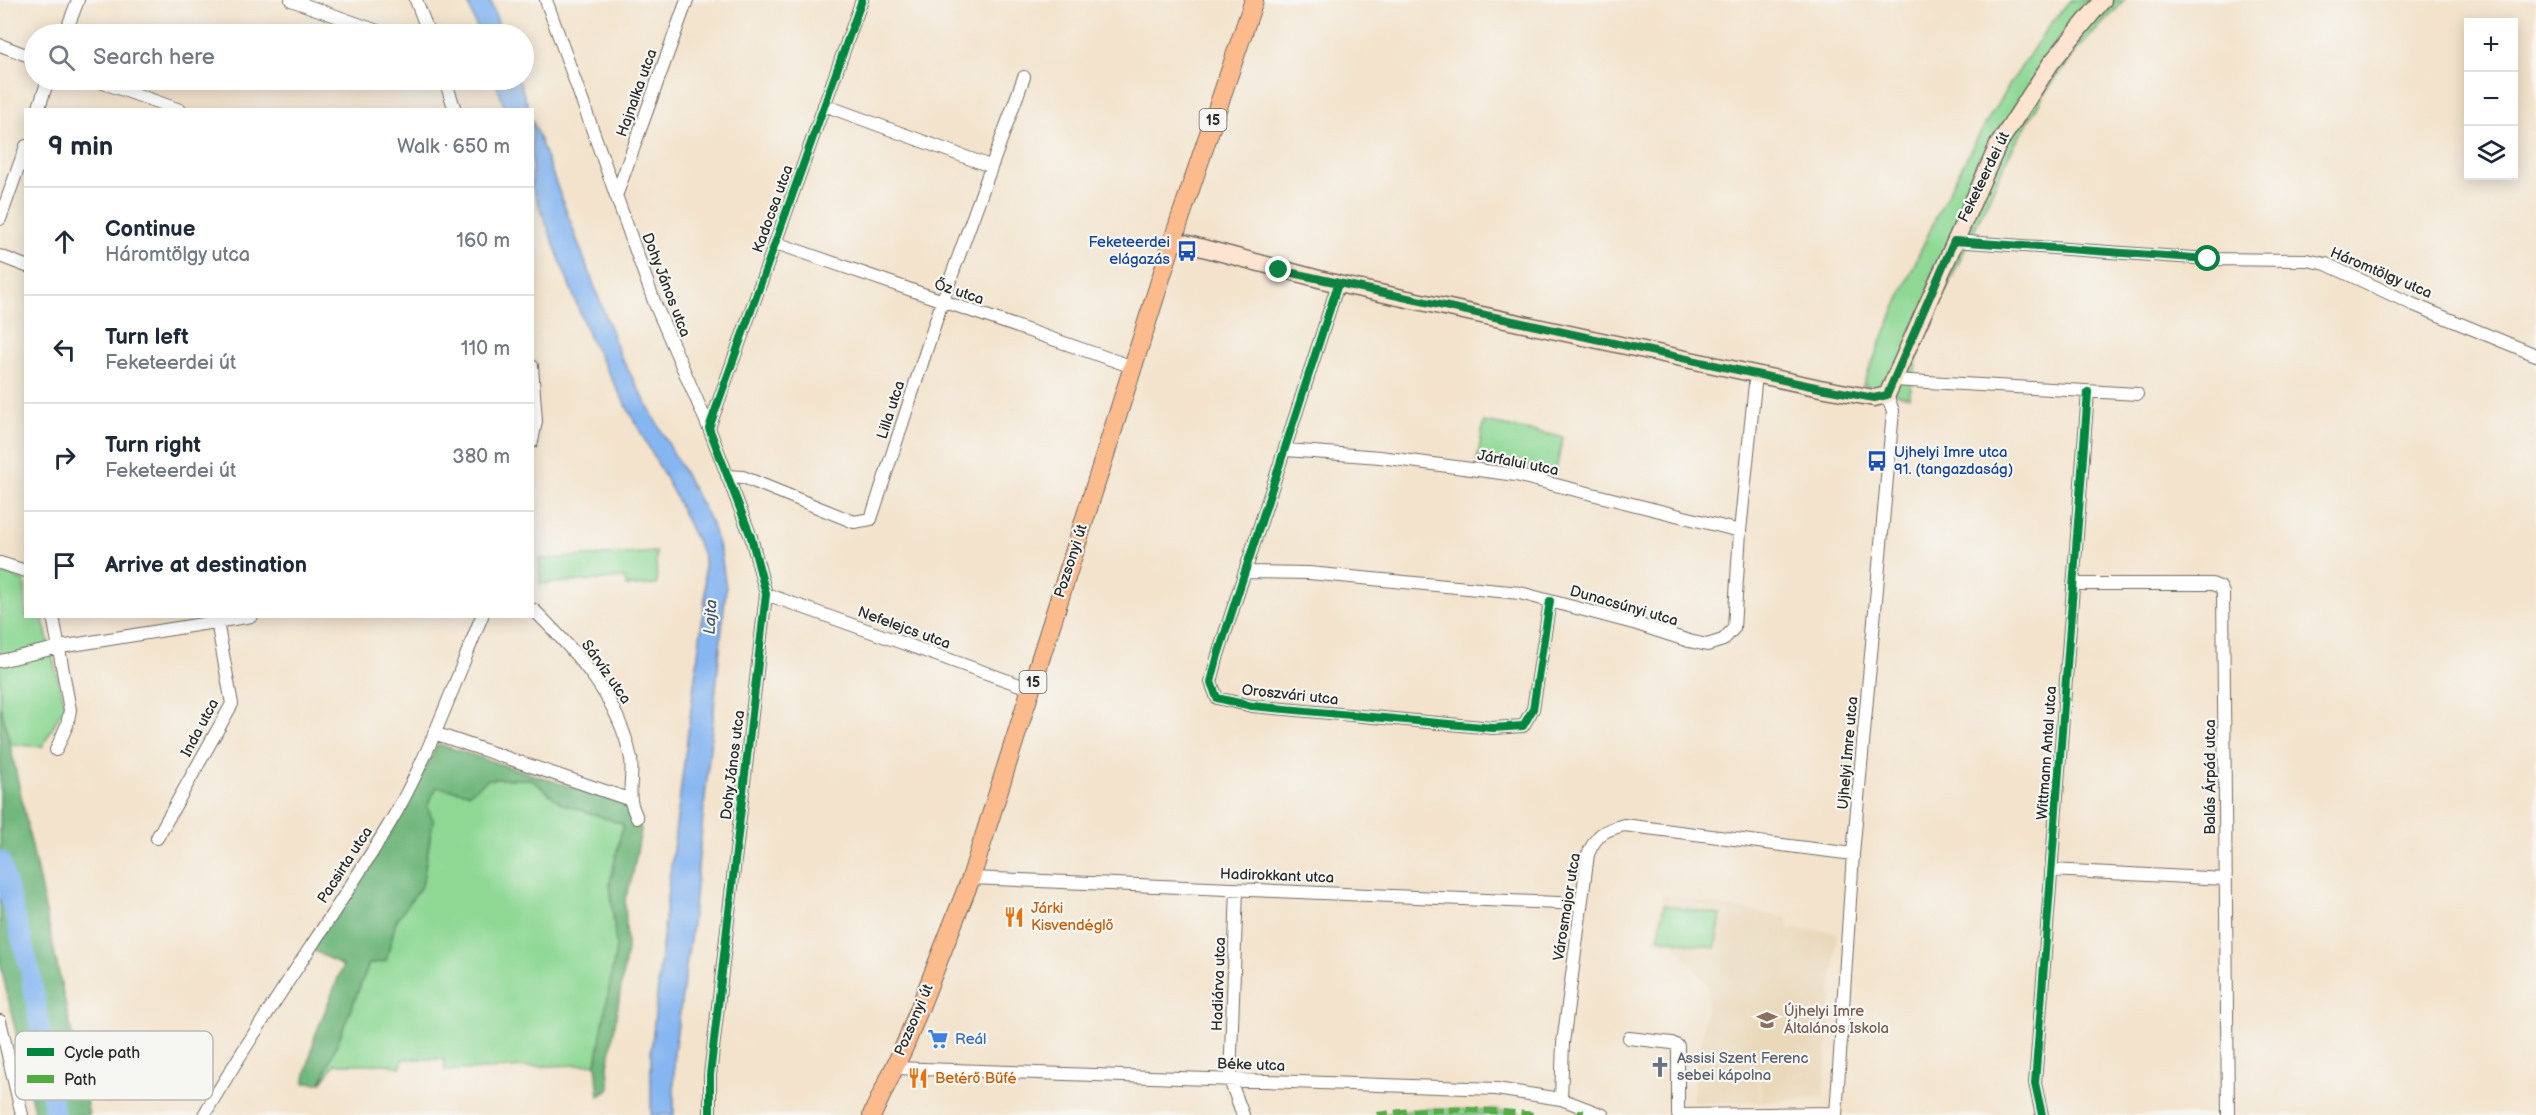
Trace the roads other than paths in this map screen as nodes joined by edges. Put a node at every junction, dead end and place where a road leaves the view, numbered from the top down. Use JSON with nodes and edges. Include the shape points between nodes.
{"nodes":[{"id":1,"x":78,"y":0,"type":"edge"},
{"id":2,"x":291,"y":0,"type":"edge"},
{"id":3,"x":416,"y":0,"type":"edge"},
{"id":4,"x":546,"y":0,"type":"edge"},
{"id":5,"x":687,"y":0,"type":"edge"},
{"id":6,"x":862,"y":0,"type":"edge"},
{"id":7,"x":1253,"y":0,"type":"edge"},
{"id":8,"x":2103,"y":0,"type":"edge"},
{"id":9,"x":69,"y":24,"type":"edge"},
{"id":10,"x":358,"y":24,"type":"edge"},
{"id":11,"x":425,"y":24,"type":"edge"},
{"id":12,"x":0,"y":45,"type":"edge"},
{"id":13,"x":24,"y":54,"type":"edge"},
{"id":14,"x":1024,"y":77,"type":"dead end"},
{"id":15,"x":45,"y":90,"type":"edge"},
{"id":16,"x":123,"y":90,"type":"edge"},
{"id":17,"x":448,"y":90,"type":"edge"},
{"id":18,"x":824,"y":105,"type":"junction"},
{"id":19,"x":39,"y":108,"type":"edge"},
{"id":20,"x":174,"y":108,"type":"edge"},
{"id":21,"x":454,"y":108,"type":"edge"},
{"id":22,"x":24,"y":152,"type":"edge"},
{"id":23,"x":990,"y":166,"type":"junction"},
{"id":24,"x":616,"y":196,"type":"junction"},
{"id":25,"x":0,"y":219,"type":"edge"},
{"id":26,"x":1173,"y":240,"type":"junction"},
{"id":27,"x":1954,"y":241,"type":"junction"},
{"id":28,"x":776,"y":243,"type":"junction"},
{"id":29,"x":0,"y":256,"type":"edge"},
{"id":30,"x":24,"y":265,"type":"edge"},
{"id":31,"x":1338,"y":284,"type":"junction"},
{"id":32,"x":942,"y":302,"type":"junction"},
{"id":33,"x":2536,"y":355,"type":"edge"},
{"id":34,"x":1133,"y":367,"type":"junction"},
{"id":35,"x":1756,"y":374,"type":"junction"},
{"id":36,"x":1890,"y":387,"type":"junction"},
{"id":37,"x":2088,"y":392,"type":"junction"},
{"id":38,"x":534,"y":393,"type":"edge"},
{"id":39,"x":2137,"y":394,"type":"dead end"},
{"id":40,"x":709,"y":428,"type":"junction"},
{"id":41,"x":534,"y":431,"type":"edge"},
{"id":42,"x":1286,"y":450,"type":"junction"},
{"id":43,"x":727,"y":476,"type":"junction"},
{"id":44,"x":1740,"y":531,"type":"junction"},
{"id":45,"x":0,"y":563,"type":"edge"},
{"id":46,"x":24,"y":570,"type":"edge"},
{"id":47,"x":1247,"y":572,"type":"junction"},
{"id":48,"x":2074,"y":584,"type":"junction"},
{"id":49,"x":766,"y":594,"type":"junction"},
{"id":50,"x":1551,"y":601,"type":"junction"},
{"id":51,"x":534,"y":610,"type":"edge"},
{"id":52,"x":53,"y":618,"type":"edge"},
{"id":53,"x":234,"y":618,"type":"edge"},
{"id":54,"x":481,"y":618,"type":"edge"},
{"id":55,"x":216,"y":620,"type":"edge"},
{"id":56,"x":60,"y":647,"type":"junction"},
{"id":57,"x":0,"y":661,"type":"edge"},
{"id":58,"x":1031,"y":689,"type":"junction"},
{"id":59,"x":434,"y":733,"type":"junction"},
{"id":60,"x":56,"y":750,"type":"dead end"},
{"id":61,"x":631,"y":800,"type":"junction"},
{"id":62,"x":637,"y":818,"type":"dead end"},
{"id":63,"x":157,"y":838,"type":"dead end"},
{"id":64,"x":1853,"y":854,"type":"junction"},
{"id":65,"x":2051,"y":870,"type":"junction"},
{"id":66,"x":971,"y":878,"type":"junction"},
{"id":67,"x":2226,"y":879,"type":"junction"},
{"id":68,"x":1237,"y":889,"type":"junction"},
{"id":69,"x":1581,"y":904,"type":"junction"},
{"id":70,"x":0,"y":1021,"type":"edge"},
{"id":71,"x":1629,"y":1038,"type":"dead end"},
{"id":72,"x":894,"y":1068,"type":"junction"},
{"id":73,"x":1230,"y":1080,"type":"junction"},
{"id":74,"x":15,"y":1085,"type":"edge"},
{"id":75,"x":1561,"y":1099,"type":"junction"},
{"id":76,"x":18,"y":1100,"type":"edge"},
{"id":77,"x":213,"y":1100,"type":"edge"},
{"id":78,"x":213,"y":1100,"type":"edge"},
{"id":79,"x":1581,"y":1112,"type":"edge"},
{"id":80,"x":1836,"y":1114,"type":"edge"},
{"id":81,"x":22,"y":1115,"type":"edge"},
{"id":82,"x":204,"y":1115,"type":"edge"},
{"id":83,"x":710,"y":1115,"type":"edge"},
{"id":84,"x":872,"y":1115,"type":"edge"},
{"id":85,"x":1243,"y":1115,"type":"edge"},
{"id":86,"x":1603,"y":1115,"type":"edge"},
{"id":87,"x":1678,"y":1115,"type":"edge"},
{"id":88,"x":1683,"y":1115,"type":"edge"},
{"id":89,"x":2042,"y":1115,"type":"edge"},
{"id":90,"x":2228,"y":1115,"type":"edge"}],
"edges":[{"from":1,"to":9,"type":"street"},
{"from":2,"to":10,"type":"street"},
{"from":3,"to":11,"type":"street"},
{"from":4,"to":24,"type":"street","name":"Dohy János utca"},
{"from":5,"to":24,"type":"street","name":"Hajnalka utca"},
{"from":6,"to":18,"type":"street","name":"Kadocsa utca"},
{"from":7,"to":26,"type":"main road","name":"Pozsonyi út","number":"15"},
{"from":8,"to":27,"type":"main road","name":"Feketeerdei út","via":[[2051,63],[2016,115],[1981,179]]},
{"from":12,"to":13,"type":"street"},
{"from":14,"to":23,"type":"street","name":"Lilla utca"},
{"from":15,"to":19,"type":"street"},
{"from":16,"to":20,"type":"street"},
{"from":17,"to":21,"type":"street"},
{"from":18,"to":23,"type":"street"},
{"from":18,"to":28,"type":"street","name":"Kadocsa utca"},
{"from":22,"to":25,"type":"street"},
{"from":23,"to":32,"type":"street","name":"Lilla utca"},
{"from":24,"to":40,"type":"street","name":"Dohy János utca","via":[[655,304]]},
{"from":26,"to":31,"type":"main road"},
{"from":26,"to":34,"type":"main road","name":"Pozsonyi út","number":"15"},
{"from":27,"to":33,"type":"street","name":"Háromtölgy utca","via":[[2208,259],[2307,260],[2326,264]]},
{"from":27,"to":36,"type":"main road","name":"Feketeerdei út"},
{"from":28,"to":32,"type":"street","name":"Őz utca"},
{"from":28,"to":40,"type":"street","name":"Kadocsa utca"},
{"from":29,"to":30,"type":"street"},
{"from":31,"to":35,"type":"main road"},
{"from":31,"to":42,"type":"street","name":"Oroszvári utca"},
{"from":32,"to":34,"type":"street","name":"Őz utca"},
{"from":32,"to":43,"type":"street","name":"Lilla utca","via":[[871,519],[854,522],[743,477]]},
{"from":34,"to":58,"type":"main road","name":"Pozsonyi út","number":"15"},
{"from":35,"to":36,"type":"main road","via":[[1874,398]]},
{"from":35,"to":44,"type":"street","name":"Dunacsúnyi utca"},
{"from":36,"to":37,"type":"street"},
{"from":36,"to":64,"type":"street","name":"Ujhelyi Imre utca","via":[[1893,411]]},
{"from":37,"to":39,"type":"street"},
{"from":37,"to":48,"type":"street","name":"Wittmann Antal utca"},
{"from":38,"to":41,"type":"street"},
{"from":40,"to":43,"type":"street","name":"Dohy János utca"},
{"from":42,"to":44,"type":"street","name":"Járfalui utca","via":[[1380,457],[1516,475]]},
{"from":42,"to":47,"type":"street","name":"Oroszvári utca"},
{"from":43,"to":49,"type":"street","name":"Dohy János utca","via":[[751,537]]},
{"from":44,"to":50,"type":"street","name":"Dunacsúnyi utca","via":[[1734,628],[1723,640],[1707,645],[1689,641]]},
{"from":45,"to":46,"type":"street"},
{"from":47,"to":50,"type":"street","name":"Dunacsúnyi utca","via":[[1439,584],[1520,593]]},
{"from":47,"to":50,"type":"street","name":"Oroszvári utca","via":[[1211,682],[1217,698],[1252,706],[1493,728],[1523,726],[1533,709]]},
{"from":48,"to":65,"type":"street","name":"Wittmann Antal utca"},
{"from":48,"to":67,"type":"street","name":"Balás Árpád utca","via":[[2212,584],[2223,590]]},
{"from":49,"to":58,"type":"street","name":"Nefelejcs utca"},
{"from":49,"to":83,"type":"street","name":"Dohy János utca","via":[[710,1075]]},
{"from":51,"to":61,"type":"street","name":"Sárvíz utca","via":[[570,646],[621,721],[631,761]]},
{"from":52,"to":56,"type":"street"},
{"from":53,"to":55,"type":"street"},
{"from":54,"to":59,"type":"street","name":"Pacsirta utca"},
{"from":55,"to":56,"type":"street"},
{"from":55,"to":63,"type":"street","name":"Inda utca","via":[[232,704]]},
{"from":56,"to":57,"type":"street"},
{"from":56,"to":60,"type":"street","via":[[70,710]]},
{"from":58,"to":66,"type":"main road","name":"Pozsonyi út","number":"15"},
{"from":59,"to":61,"type":"street"},
{"from":59,"to":77,"type":"street","name":"Pacsirta utca","via":[[388,827]]},
{"from":61,"to":62,"type":"street","name":"Sárvíz utca"},
{"from":64,"to":69,"type":"street","name":"Városmajor utca","via":[[1624,825],[1595,839],[1588,854]]},
{"from":64,"to":80,"type":"street","name":"Ujhelyi Imre utca"},
{"from":65,"to":67,"type":"street"},
{"from":65,"to":89,"type":"street","name":"Wittmann Antal utca","via":[[2035,1083]]},
{"from":66,"to":68,"type":"street","name":"Hadirokkant utca"},
{"from":66,"to":72,"type":"main road","name":"Pozsonyi út","number":"15"},
{"from":67,"to":90,"type":"street","name":"Balás Árpád utca"},
{"from":68,"to":69,"type":"street","name":"Hadirokkant utca"},
{"from":68,"to":73,"type":"street","name":"Hadiárva utca"},
{"from":69,"to":75,"type":"street","name":"Városmajor utca","via":[[1563,1043]]},
{"from":70,"to":74,"type":"street"},
{"from":71,"to":87,"type":"street","via":[[1678,1046]]},
{"from":72,"to":73,"type":"street","name":"Béke utca"},
{"from":72,"to":84,"type":"main road","name":"Pozsonyi út","number":"15"},
{"from":73,"to":75,"type":"street","name":"Béke utca","via":[[1496,1089]]},
{"from":73,"to":85,"type":"street"},
{"from":75,"to":79,"type":"street","name":"Béke utca"},
{"from":76,"to":81,"type":"street"},
{"from":78,"to":82,"type":"street","name":"Pacsirta utca"},
{"from":79,"to":86,"type":"street","name":"Béke utca"},
{"from":80,"to":88,"type":"street"}]}
